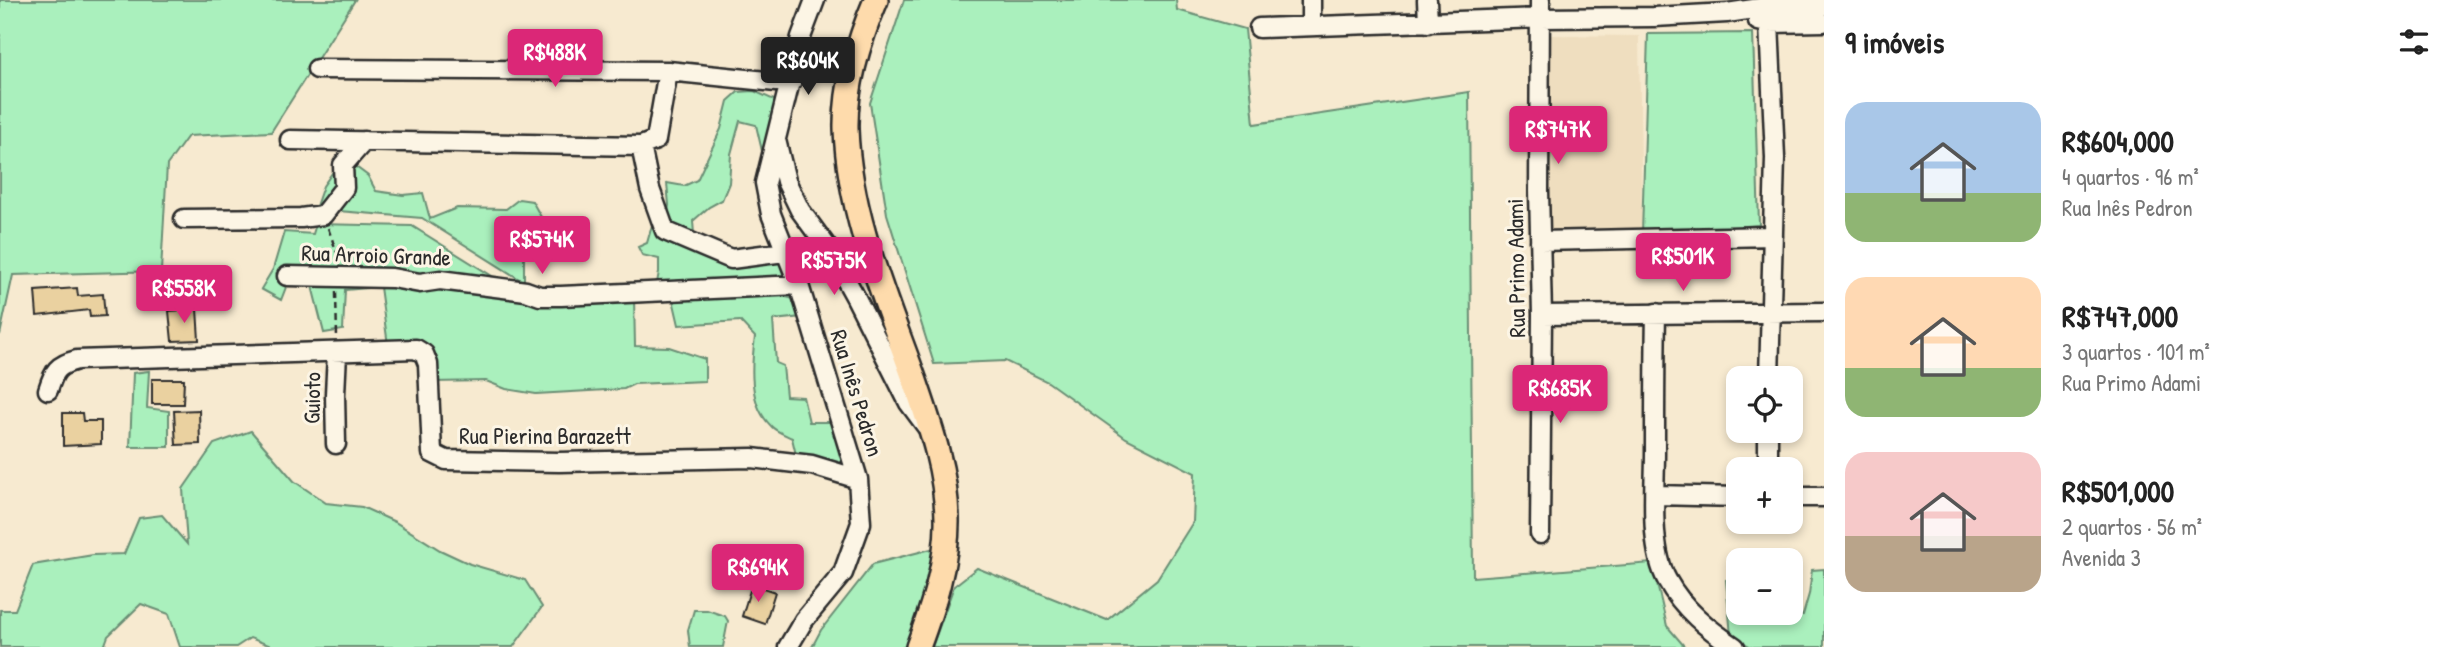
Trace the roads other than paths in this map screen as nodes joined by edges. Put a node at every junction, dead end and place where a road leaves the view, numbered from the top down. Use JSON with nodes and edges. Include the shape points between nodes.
{"nodes":[{"id":1,"x":815,"y":0,"type":"edge"},
{"id":2,"x":876,"y":0,"type":"edge"},
{"id":3,"x":1311,"y":0,"type":"edge"},
{"id":4,"x":1427,"y":0,"type":"edge"},
{"id":5,"x":1824,"y":6,"type":"edge"},
{"id":6,"x":1540,"y":9,"type":"edge"},
{"id":7,"x":1654,"y":9,"type":"edge"},
{"id":8,"x":1768,"y":10,"type":"edge"},
{"id":9,"x":1824,"y":22,"type":"edge"},
{"id":10,"x":1428,"y":23,"type":"junction"},
{"id":11,"x":1311,"y":26,"type":"junction"},
{"id":12,"x":1259,"y":28,"type":"dead end"},
{"id":13,"x":317,"y":69,"type":"dead end"},
{"id":14,"x":668,"y":71,"type":"junction"},
{"id":15,"x":792,"y":81,"type":"junction"},
{"id":16,"x":290,"y":140,"type":"dead end"},
{"id":17,"x":776,"y":140,"type":"junction"},
{"id":18,"x":364,"y":141,"type":"junction"},
{"id":19,"x":641,"y":146,"type":"junction"},
{"id":20,"x":184,"y":219,"type":"dead end"},
{"id":21,"x":1773,"y":236,"type":"junction"},
{"id":22,"x":1540,"y":241,"type":"junction"},
{"id":23,"x":785,"y":252,"type":"junction"},
{"id":24,"x":287,"y":276,"type":"dead end"},
{"id":25,"x":799,"y":285,"type":"junction"},
{"id":26,"x":1769,"y":312,"type":"junction"},
{"id":27,"x":1824,"y":312,"type":"edge"},
{"id":28,"x":1656,"y":313,"type":"junction"},
{"id":29,"x":1542,"y":315,"type":"junction"},
{"id":30,"x":337,"y":353,"type":"junction"},
{"id":31,"x":1769,"y":366,"type":"edge"},
{"id":32,"x":48,"y":390,"type":"dead end"},
{"id":33,"x":934,"y":436,"type":"junction"},
{"id":34,"x":336,"y":444,"type":"dead end"},
{"id":35,"x":858,"y":479,"type":"junction"},
{"id":36,"x":1655,"y":495,"type":"junction"},
{"id":37,"x":1824,"y":496,"type":"edge"},
{"id":38,"x":1726,"y":497,"type":"edge"},
{"id":39,"x":1803,"y":497,"type":"edge"},
{"id":40,"x":1540,"y":534,"type":"dead end"},
{"id":41,"x":788,"y":647,"type":"edge"},
{"id":42,"x":918,"y":647,"type":"edge"},
{"id":43,"x":1735,"y":647,"type":"edge"}],
"edges":[{"from":1,"to":15,"type":"street","name":"Rua Inês Pedron"},
{"from":2,"to":33,"type":"main road","via":[[862,32],[849,90],[850,169],[869,248]]},
{"from":3,"to":11,"type":"street"},
{"from":4,"to":10,"type":"street"},
{"from":5,"to":8,"type":"street"},
{"from":6,"to":7,"type":"street"},
{"from":6,"to":10,"type":"street"},
{"from":6,"to":22,"type":"street","name":"Rua Primo Adami"},
{"from":7,"to":8,"type":"street"},
{"from":8,"to":9,"type":"street"},
{"from":8,"to":21,"type":"street","via":[[1775,158]]},
{"from":10,"to":11,"type":"street"},
{"from":11,"to":12,"type":"street"},
{"from":13,"to":14,"type":"street"},
{"from":14,"to":15,"type":"street"},
{"from":14,"to":19,"type":"street","via":[[656,140]]},
{"from":15,"to":17,"type":"street","name":"Rua Inês Pedron"},
{"from":16,"to":18,"type":"street"},
{"from":17,"to":23,"type":"street","name":"Rua Inês Pedron","via":[[765,183]]},
{"from":17,"to":33,"type":"street","name":"Rua Inês Pedron","via":[[786,181],[800,210],[830,251],[909,403]]},
{"from":18,"to":19,"type":"street"},
{"from":18,"to":20,"type":"street","via":[[343,165],[344,188],[323,215]]},
{"from":19,"to":23,"type":"street","via":[[665,231],[731,259]]},
{"from":21,"to":22,"type":"street"},
{"from":21,"to":26,"type":"street"},
{"from":22,"to":29,"type":"street","name":"Rua Primo Adami"},
{"from":23,"to":25,"type":"street","name":"Rua Inês Pedron"},
{"from":24,"to":25,"type":"street","name":"Rua Arroio Grande","via":[[392,278],[420,283],[440,280],[540,296]]},
{"from":25,"to":35,"type":"street","name":"Rua Inês Pedron"},
{"from":26,"to":27,"type":"street"},
{"from":26,"to":28,"type":"street"},
{"from":26,"to":31,"type":"street"},
{"from":28,"to":29,"type":"street"},
{"from":28,"to":36,"type":"street"},
{"from":29,"to":40,"type":"street","name":"Rua Primo Adami"},
{"from":30,"to":32,"type":"street","name":"Rua Pierina Barazett","via":[[77,360],[61,364]]},
{"from":30,"to":34,"type":"street","name":"Guioto"},
{"from":30,"to":35,"type":"street","name":"Rua Pierina Barazett","via":[[416,349],[424,354],[432,453],[446,460],[752,458],[812,465]]},
{"from":33,"to":42,"type":"main road","via":[[944,482],[946,544]]},
{"from":35,"to":41,"type":"street","name":"Rua Inês Pedron","via":[[861,523],[854,549],[843,573]]},
{"from":36,"to":38,"type":"street"},
{"from":36,"to":43,"type":"street","via":[[1657,548],[1665,578],[1696,618]]},
{"from":37,"to":39,"type":"street"}]}
